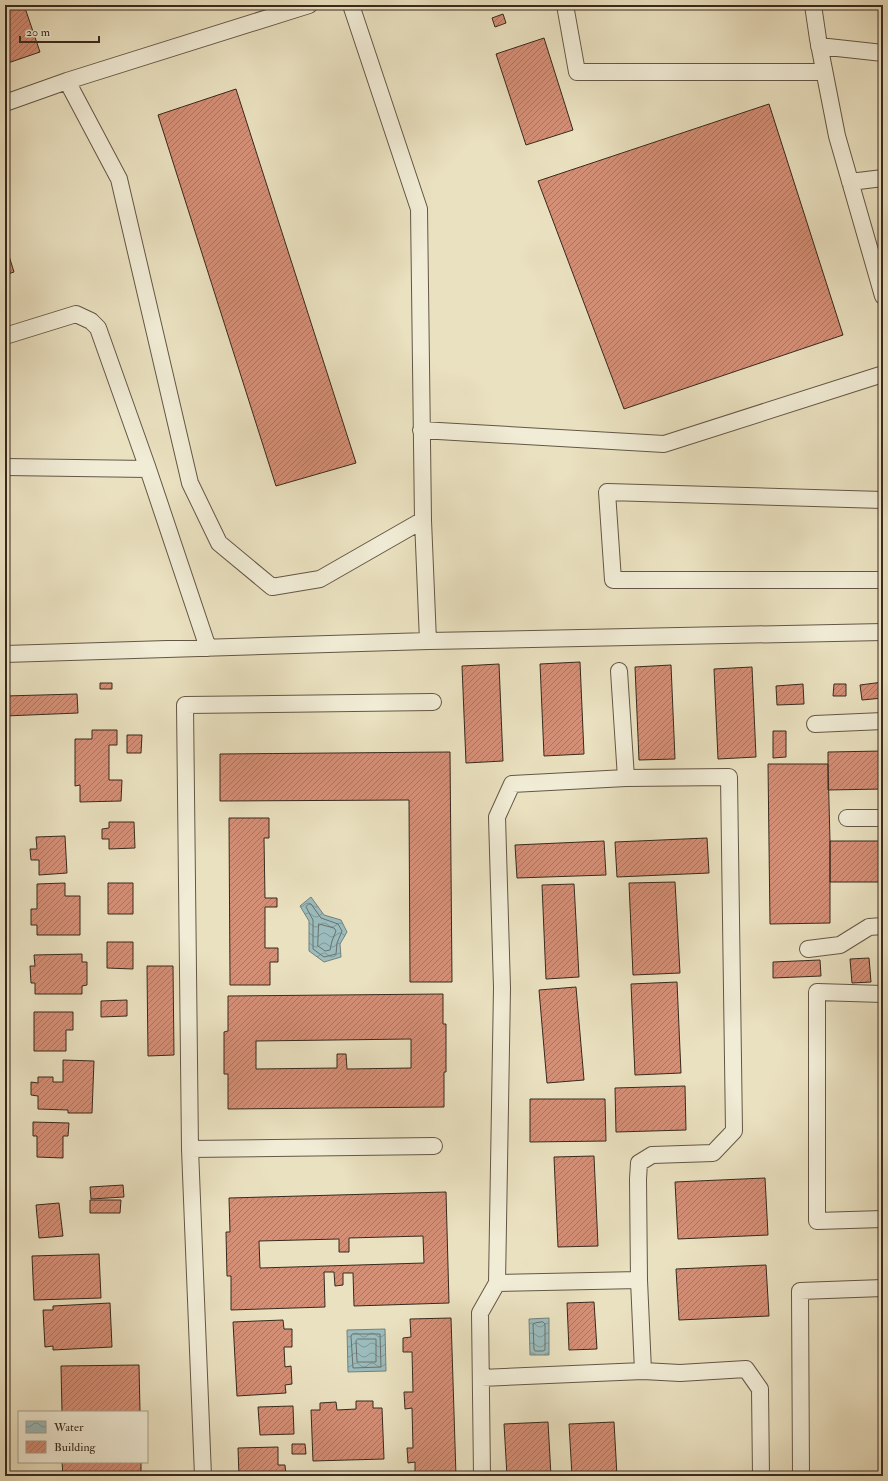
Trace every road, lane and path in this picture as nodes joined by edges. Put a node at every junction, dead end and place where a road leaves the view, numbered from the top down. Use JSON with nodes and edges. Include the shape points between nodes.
{"nodes":[{"id":1,"x":310,"y":5,"type":"edge"},
{"id":2,"x":351,"y":5,"type":"edge"},
{"id":3,"x":566,"y":5,"type":"edge"},
{"id":4,"x":813,"y":5,"type":"edge"},
{"id":5,"x":819,"y":46,"type":"junction"},
{"id":6,"x":883,"y":53,"type":"edge"},
{"id":7,"x":824,"y":72,"type":"junction"},
{"id":8,"x":67,"y":81,"type":"junction"},
{"id":9,"x":5,"y":103,"type":"edge"},
{"id":10,"x":883,"y":178,"type":"edge"},
{"id":11,"x":850,"y":182,"type":"junction"},
{"id":12,"x":883,"y":296,"type":"edge"},
{"id":13,"x":5,"y":336,"type":"edge"},
{"id":14,"x":883,"y":374,"type":"edge"},
{"id":15,"x":422,"y":430,"type":"junction"},
{"id":16,"x":5,"y":467,"type":"edge"},
{"id":17,"x":148,"y":469,"type":"junction"},
{"id":18,"x":883,"y":500,"type":"edge"},
{"id":19,"x":423,"y":520,"type":"junction"},
{"id":20,"x":883,"y":580,"type":"edge"},
{"id":21,"x":883,"y":632,"type":"edge"},
{"id":22,"x":428,"y":642,"type":"junction"},
{"id":23,"x":208,"y":648,"type":"junction"},
{"id":24,"x":5,"y":654,"type":"edge"},
{"id":25,"x":619,"y":672,"type":"dead end"},
{"id":26,"x":433,"y":702,"type":"dead end"},
{"id":27,"x":883,"y":721,"type":"edge"},
{"id":28,"x":815,"y":724,"type":"dead end"},
{"id":29,"x":626,"y":778,"type":"junction"},
{"id":30,"x":847,"y":818,"type":"dead end"},
{"id":31,"x":883,"y":818,"type":"edge"},
{"id":32,"x":883,"y":926,"type":"edge"},
{"id":33,"x":808,"y":949,"type":"dead end"},
{"id":34,"x":883,"y":994,"type":"edge"},
{"id":35,"x":434,"y":1146,"type":"dead end"},
{"id":36,"x":190,"y":1149,"type":"junction"},
{"id":37,"x":883,"y":1219,"type":"edge"},
{"id":38,"x":640,"y":1280,"type":"junction"},
{"id":39,"x":497,"y":1283,"type":"junction"},
{"id":40,"x":883,"y":1288,"type":"edge"},
{"id":41,"x":643,"y":1372,"type":"junction"},
{"id":42,"x":481,"y":1378,"type":"junction"},
{"id":43,"x":203,"y":1476,"type":"edge"},
{"id":44,"x":482,"y":1476,"type":"edge"},
{"id":45,"x":761,"y":1476,"type":"edge"},
{"id":46,"x":802,"y":1476,"type":"edge"}],
"edges":[{"from":1,"to":8,"type":"lane"},
{"from":2,"to":15,"type":"lane","via":[[419,209]]},
{"from":3,"to":7,"type":"lane","via":[[577,72]]},
{"from":4,"to":5,"type":"lane"},
{"from":5,"to":6,"type":"lane"},
{"from":5,"to":7,"type":"lane"},
{"from":7,"to":11,"type":"lane","via":[[837,136]]},
{"from":8,"to":9,"type":"lane"},
{"from":8,"to":19,"type":"lane","via":[[119,179],[190,483],[219,542],[272,587],[320,579]]},
{"from":10,"to":11,"type":"lane"},
{"from":11,"to":12,"type":"lane"},
{"from":13,"to":17,"type":"lane","via":[[76,314],[91,321],[98,328]]},
{"from":14,"to":15,"type":"lane","via":[[664,444]]},
{"from":15,"to":19,"type":"lane"},
{"from":16,"to":17,"type":"lane"},
{"from":17,"to":23,"type":"lane"},
{"from":18,"to":20,"type":"lane","via":[[607,492],[613,580]]},
{"from":19,"to":22,"type":"lane"},
{"from":21,"to":22,"type":"lane"},
{"from":22,"to":23,"type":"lane"},
{"from":23,"to":24,"type":"lane"},
{"from":25,"to":29,"type":"lane"},
{"from":26,"to":36,"type":"lane","via":[[185,705]]},
{"from":27,"to":28,"type":"lane"},
{"from":29,"to":38,"type":"lane","via":[[729,777],[734,1131],[713,1153],[652,1155],[639,1163]]},
{"from":29,"to":39,"type":"lane","via":[[512,784],[497,817],[502,988]]},
{"from":30,"to":31,"type":"lane"},
{"from":32,"to":33,"type":"lane","via":[[869,927],[840,945]]},
{"from":34,"to":37,"type":"lane","via":[[817,992],[817,1220]]},
{"from":35,"to":36,"type":"lane"},
{"from":36,"to":43,"type":"lane"},
{"from":38,"to":39,"type":"lane"},
{"from":38,"to":41,"type":"lane"},
{"from":39,"to":42,"type":"lane","via":[[480,1313]]},
{"from":40,"to":46,"type":"lane","via":[[800,1291]]},
{"from":41,"to":42,"type":"lane"},
{"from":41,"to":45,"type":"lane","via":[[680,1373],[746,1369],[760,1389]]},
{"from":42,"to":44,"type":"lane"}]}
